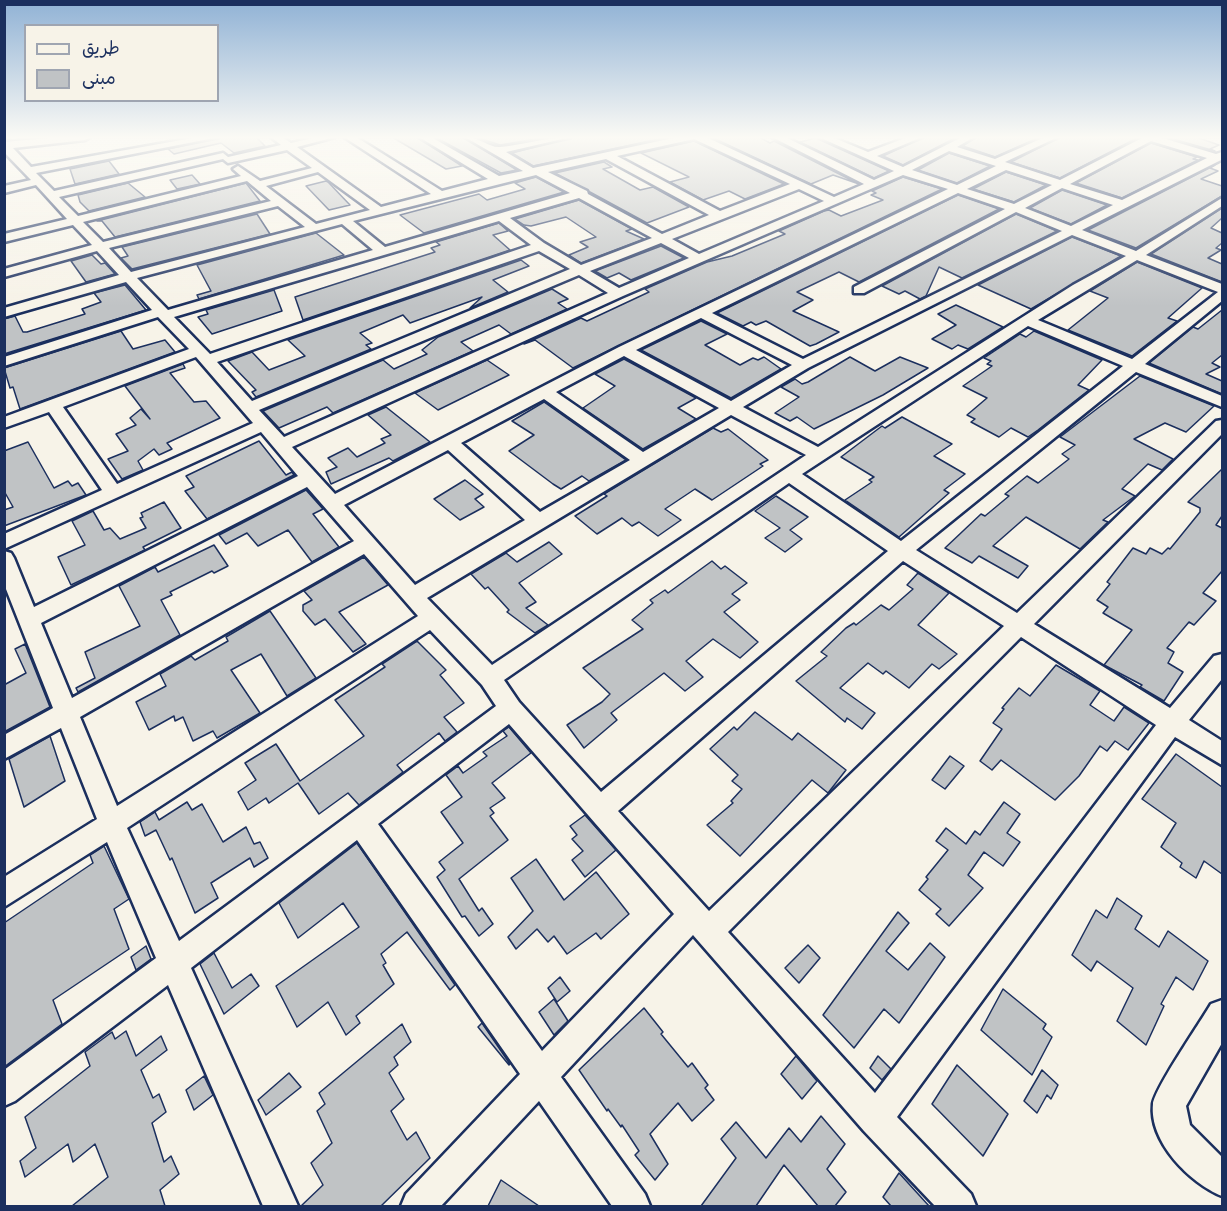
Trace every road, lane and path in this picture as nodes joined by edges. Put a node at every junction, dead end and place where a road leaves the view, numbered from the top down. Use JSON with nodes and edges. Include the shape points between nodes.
{"nodes":[{"id":1,"x":50,"y":194,"type":"edge"},
{"id":2,"x":194,"y":194,"type":"edge"},
{"id":3,"x":269,"y":194,"type":"edge"},
{"id":4,"x":355,"y":194,"type":"edge"},
{"id":5,"x":447,"y":194,"type":"edge"},
{"id":6,"x":581,"y":194,"type":"edge"},
{"id":7,"x":584,"y":194,"type":"edge"},
{"id":8,"x":678,"y":194,"type":"edge"},
{"id":9,"x":778,"y":194,"type":"edge"},
{"id":10,"x":819,"y":194,"type":"edge"},
{"id":11,"x":851,"y":194,"type":"edge"},
{"id":12,"x":950,"y":194,"type":"edge"},
{"id":13,"x":968,"y":194,"type":"edge"},
{"id":14,"x":1042,"y":194,"type":"edge"},
{"id":15,"x":1092,"y":194,"type":"edge"},
{"id":16,"x":1143,"y":194,"type":"edge"},
{"id":17,"x":441,"y":195,"type":"joint"},
{"id":18,"x":834,"y":201,"type":"junction"},
{"id":19,"x":1222,"y":201,"type":"edge"},
{"id":20,"x":280,"y":202,"type":"junction"},
{"id":21,"x":1122,"y":204,"type":"junction"},
{"id":22,"x":1015,"y":208,"type":"junction"},
{"id":23,"x":379,"y":210,"type":"junction"},
{"id":24,"x":500,"y":216,"type":"junction"},
{"id":25,"x":721,"y":217,"type":"junction"},
{"id":26,"x":75,"y":219,"type":"junction"},
{"id":27,"x":344,"y":220,"type":"junction"},
{"id":28,"x":314,"y":228,"type":"junction"},
{"id":29,"x":1070,"y":230,"type":"junction"},
{"id":30,"x":4,"y":238,"type":"edge"},
{"id":31,"x":664,"y":238,"type":"junction"},
{"id":32,"x":100,"y":246,"type":"junction"},
{"id":33,"x":540,"y":246,"type":"junction"},
{"id":34,"x":382,"y":251,"type":"junction"},
{"id":35,"x":1136,"y":256,"type":"junction"},
{"id":36,"x":698,"y":258,"type":"junction"},
{"id":37,"x":581,"y":271,"type":"junction"},
{"id":38,"x":4,"y":273,"type":"edge"},
{"id":39,"x":130,"y":276,"type":"junction"},
{"id":40,"x":1222,"y":289,"type":"edge"},
{"id":41,"x":859,"y":290,"type":"dead end"},
{"id":42,"x":618,"y":293,"type":"junction"},
{"id":43,"x":1222,"y":295,"type":"edge"},
{"id":44,"x":4,"y":313,"type":"edge"},
{"id":45,"x":164,"y":313,"type":"junction"},
{"id":46,"x":701,"y":313,"type":"junction"},
{"id":47,"x":1028,"y":321,"type":"junction"},
{"id":48,"x":624,"y":350,"type":"junction"},
{"id":49,"x":202,"y":355,"type":"junction"},
{"id":50,"x":4,"y":362,"type":"edge"},
{"id":51,"x":803,"y":366,"type":"junction"},
{"id":52,"x":1133,"y":366,"type":"junction"},
{"id":53,"x":543,"y":392,"type":"junction"},
{"id":54,"x":1222,"y":402,"type":"edge"},
{"id":55,"x":53,"y":405,"type":"junction"},
{"id":56,"x":731,"y":408,"type":"junction"},
{"id":57,"x":256,"y":416,"type":"junction"},
{"id":58,"x":7,"y":417,"type":"edge"},
{"id":59,"x":1222,"y":425,"type":"edge"},
{"id":60,"x":450,"y":442,"type":"junction"},
{"id":61,"x":281,"y":446,"type":"junction"},
{"id":62,"x":819,"y":455,"type":"junction"},
{"id":63,"x":644,"y":461,"type":"junction"},
{"id":64,"x":789,"y":474,"type":"junction"},
{"id":65,"x":309,"y":478,"type":"junction"},
{"id":66,"x":113,"y":492,"type":"junction"},
{"id":67,"x":333,"y":503,"type":"junction"},
{"id":68,"x":539,"y":522,"type":"junction"},
{"id":69,"x":4,"y":542,"type":"edge"},
{"id":70,"x":366,"y":543,"type":"junction"},
{"id":71,"x":902,"y":551,"type":"junction"},
{"id":72,"x":4,"y":558,"type":"edge"},
{"id":73,"x":413,"y":596,"type":"junction"},
{"id":74,"x":432,"y":618,"type":"junction"},
{"id":75,"x":29,"y":619,"type":"junction"},
{"id":76,"x":1021,"y":626,"type":"junction"},
{"id":77,"x":1222,"y":663,"type":"edge"},
{"id":78,"x":490,"y":678,"type":"junction"},
{"id":79,"x":511,"y":708,"type":"junction"},
{"id":80,"x":67,"y":713,"type":"junction"},
{"id":81,"x":1172,"y":723,"type":"junction"},
{"id":82,"x":4,"y":748,"type":"edge"},
{"id":83,"x":1222,"y":754,"type":"edge"},
{"id":84,"x":600,"y":810,"type":"junction"},
{"id":85,"x":361,"y":822,"type":"junction"},
{"id":86,"x":112,"y":824,"type":"junction"},
{"id":87,"x":4,"y":893,"type":"edge"},
{"id":88,"x":701,"y":922,"type":"junction"},
{"id":89,"x":172,"y":964,"type":"junction"},
{"id":90,"x":1222,"y":1015,"type":"edge"},
{"id":91,"x":540,"y":1075,"type":"junction"},
{"id":92,"x":4,"y":1090,"type":"edge"},
{"id":93,"x":876,"y":1119,"type":"junction"},
{"id":94,"x":1222,"y":1179,"type":"edge"},
{"id":95,"x":281,"y":1206,"type":"edge"},
{"id":96,"x":418,"y":1206,"type":"edge"},
{"id":97,"x":633,"y":1206,"type":"edge"},
{"id":98,"x":959,"y":1206,"type":"edge"}],
"edges":[{"from":1,"to":26,"type":"street"},
{"from":2,"to":26,"type":"street"},
{"from":3,"to":20,"type":"street"},
{"from":4,"to":23,"type":"street"},
{"from":5,"to":17,"type":"street"},
{"from":6,"to":24,"type":"street"},
{"from":7,"to":31,"type":"street"},
{"from":8,"to":25,"type":"street"},
{"from":9,"to":25,"type":"street"},
{"from":10,"to":18,"type":"street"},
{"from":11,"to":18,"type":"street"},
{"from":12,"to":46,"type":"street"},
{"from":13,"to":22,"type":"street"},
{"from":14,"to":22,"type":"street"},
{"from":15,"to":21,"type":"street"},
{"from":16,"to":21,"type":"street"},
{"from":17,"to":23,"type":"street"},
{"from":18,"to":36,"type":"street"},
{"from":19,"to":35,"type":"street"},
{"from":20,"to":28,"type":"street"},
{"from":20,"to":32,"type":"street"},
{"from":21,"to":29,"type":"street"},
{"from":22,"to":29,"type":"street"},
{"from":22,"to":41,"type":"street"},
{"from":23,"to":27,"type":"street"},
{"from":24,"to":33,"type":"street"},
{"from":24,"to":34,"type":"street"},
{"from":25,"to":31,"type":"street"},
{"from":26,"to":30,"type":"street"},
{"from":26,"to":32,"type":"street"},
{"from":27,"to":28,"type":"street"},
{"from":27,"to":34,"type":"street"},
{"from":28,"to":39,"type":"street"},
{"from":29,"to":35,"type":"street"},
{"from":29,"to":51,"type":"street"},
{"from":31,"to":36,"type":"street"},
{"from":31,"to":37,"type":"street"},
{"from":32,"to":38,"type":"street"},
{"from":32,"to":39,"type":"street"},
{"from":33,"to":37,"type":"street"},
{"from":33,"to":49,"type":"street"},
{"from":34,"to":45,"type":"street"},
{"from":35,"to":40,"type":"street"},
{"from":35,"to":47,"type":"street"},
{"from":36,"to":42,"type":"street"},
{"from":37,"to":42,"type":"street"},
{"from":37,"to":57,"type":"street","via":[[510,297]]},
{"from":39,"to":44,"type":"street"},
{"from":39,"to":45,"type":"street"},
{"from":42,"to":61,"type":"street"},
{"from":43,"to":52,"type":"street"},
{"from":45,"to":49,"type":"street"},
{"from":45,"to":50,"type":"street"},
{"from":46,"to":48,"type":"street"},
{"from":46,"to":51,"type":"street"},
{"from":47,"to":52,"type":"street"},
{"from":47,"to":62,"type":"street"},
{"from":48,"to":53,"type":"street"},
{"from":48,"to":56,"type":"street"},
{"from":49,"to":55,"type":"street"},
{"from":49,"to":57,"type":"street"},
{"from":51,"to":56,"type":"street"},
{"from":52,"to":54,"type":"street"},
{"from":52,"to":71,"type":"street"},
{"from":53,"to":60,"type":"street"},
{"from":53,"to":63,"type":"street"},
{"from":55,"to":58,"type":"street"},
{"from":55,"to":66,"type":"street"},
{"from":56,"to":62,"type":"street"},
{"from":56,"to":63,"type":"street"},
{"from":57,"to":61,"type":"street"},
{"from":57,"to":66,"type":"street"},
{"from":59,"to":76,"type":"street"},
{"from":60,"to":67,"type":"street"},
{"from":60,"to":68,"type":"street"},
{"from":61,"to":65,"type":"street"},
{"from":62,"to":64,"type":"street"},
{"from":63,"to":68,"type":"street"},
{"from":64,"to":71,"type":"street"},
{"from":64,"to":78,"type":"street"},
{"from":65,"to":67,"type":"street"},
{"from":65,"to":75,"type":"street"},
{"from":66,"to":69,"type":"street"},
{"from":67,"to":70,"type":"street"},
{"from":68,"to":73,"type":"street"},
{"from":70,"to":73,"type":"street"},
{"from":70,"to":80,"type":"street"},
{"from":71,"to":76,"type":"street"},
{"from":71,"to":84,"type":"street"},
{"from":72,"to":75,"type":"street"},
{"from":73,"to":74,"type":"street"},
{"from":74,"to":78,"type":"street"},
{"from":74,"to":86,"type":"street"},
{"from":75,"to":80,"type":"street"},
{"from":76,"to":81,"type":"street"},
{"from":76,"to":88,"type":"street"},
{"from":77,"to":81,"type":"street"},
{"from":78,"to":79,"type":"street"},
{"from":79,"to":84,"type":"street"},
{"from":79,"to":85,"type":"street"},
{"from":80,"to":82,"type":"street"},
{"from":80,"to":86,"type":"street"},
{"from":81,"to":83,"type":"street"},
{"from":81,"to":93,"type":"street"},
{"from":84,"to":88,"type":"street"},
{"from":85,"to":89,"type":"street"},
{"from":85,"to":91,"type":"street"},
{"from":86,"to":87,"type":"street"},
{"from":86,"to":89,"type":"street"},
{"from":88,"to":91,"type":"street"},
{"from":88,"to":93,"type":"street"},
{"from":89,"to":92,"type":"street"},
{"from":89,"to":95,"type":"street"},
{"from":90,"to":94,"type":"street","via":[[1169,1103],[1168,1120],[1176,1136]]},
{"from":91,"to":96,"type":"street"},
{"from":91,"to":97,"type":"street"},
{"from":93,"to":98,"type":"street"}]}
